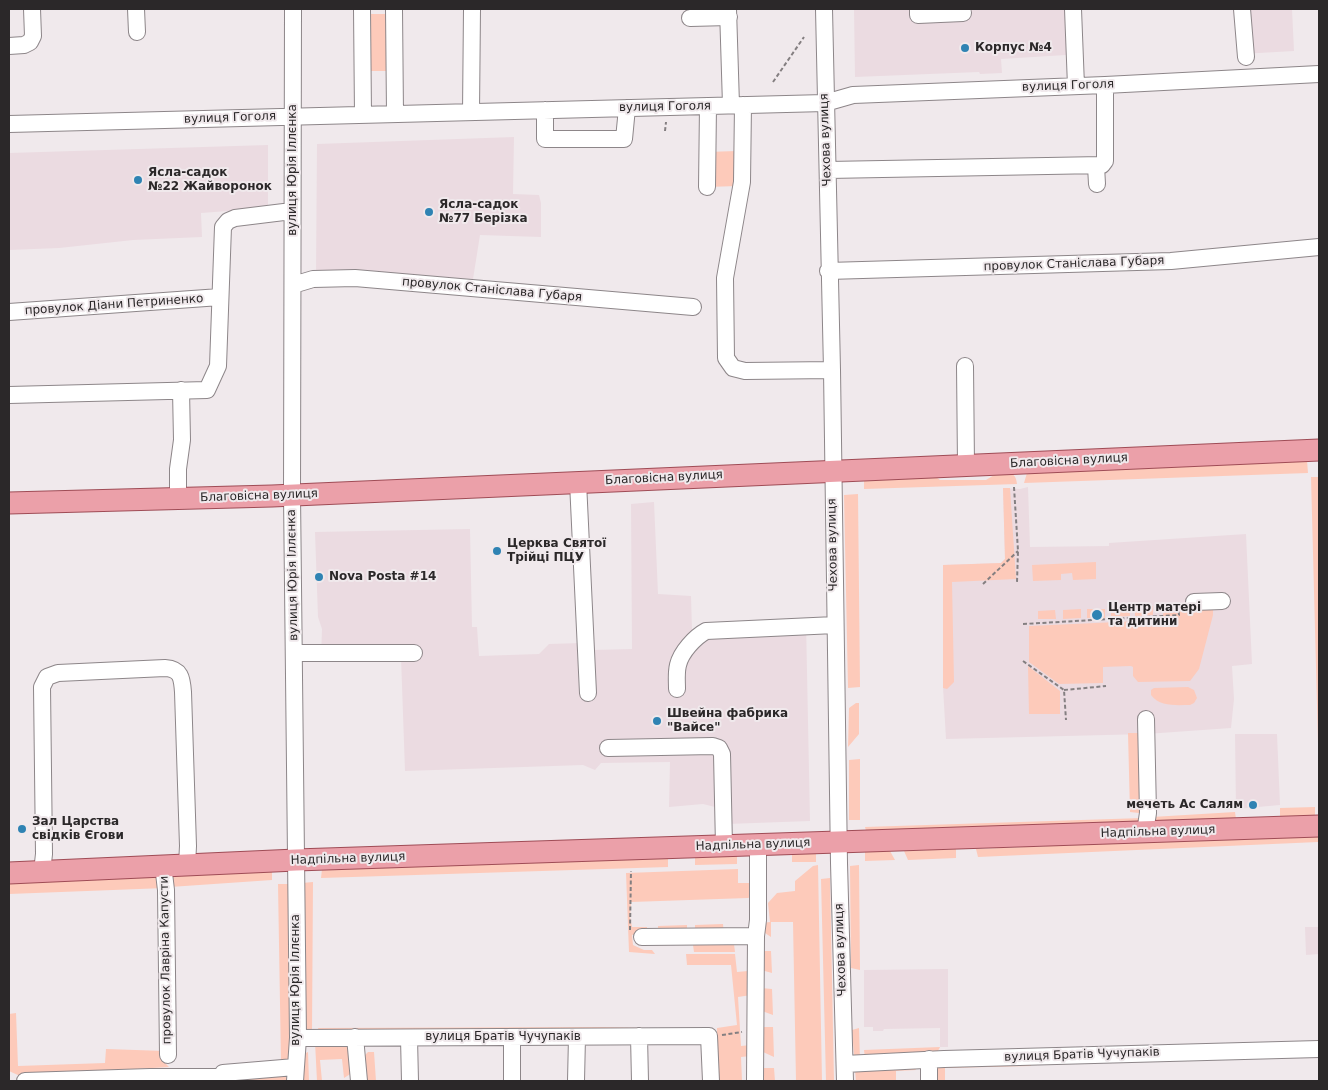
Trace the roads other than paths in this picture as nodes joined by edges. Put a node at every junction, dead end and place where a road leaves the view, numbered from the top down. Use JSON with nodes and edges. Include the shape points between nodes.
{"nodes":[{"id":1,"x":32,"y":9,"type":"edge"},
{"id":2,"x":136,"y":9,"type":"edge"},
{"id":3,"x":293,"y":9,"type":"edge"},
{"id":4,"x":362,"y":9,"type":"edge"},
{"id":5,"x":394,"y":9,"type":"edge"},
{"id":6,"x":472,"y":9,"type":"edge"},
{"id":7,"x":824,"y":9,"type":"edge"},
{"id":8,"x":918,"y":9,"type":"edge"},
{"id":9,"x":1073,"y":9,"type":"edge"},
{"id":10,"x":1242,"y":9,"type":"edge"},
{"id":11,"x":728,"y":13,"type":"edge"},
{"id":12,"x":963,"y":13,"type":"dead end"},
{"id":13,"x":690,"y":18,"type":"dead end"},
{"id":14,"x":137,"y":32,"type":"dead end"},
{"id":15,"x":9,"y":46,"type":"edge"},
{"id":16,"x":1246,"y":57,"type":"dead end"},
{"id":17,"x":1319,"y":74,"type":"edge"},
{"id":18,"x":1104,"y":85,"type":"junction"},
{"id":19,"x":1076,"y":86,"type":"junction"},
{"id":20,"x":825,"y":103,"type":"junction"},
{"id":21,"x":737,"y":105,"type":"junction"},
{"id":22,"x":708,"y":106,"type":"junction"},
{"id":23,"x":627,"y":108,"type":"junction"},
{"id":24,"x":545,"y":110,"type":"junction"},
{"id":25,"x":471,"y":112,"type":"junction"},
{"id":26,"x":395,"y":114,"type":"junction"},
{"id":27,"x":363,"y":115,"type":"junction"},
{"id":28,"x":293,"y":117,"type":"junction"},
{"id":29,"x":9,"y":124,"type":"edge"},
{"id":30,"x":1096,"y":166,"type":"junction"},
{"id":31,"x":828,"y":170,"type":"junction"},
{"id":32,"x":1096,"y":184,"type":"dead end"},
{"id":33,"x":707,"y":187,"type":"dead end"},
{"id":34,"x":292,"y":211,"type":"junction"},
{"id":35,"x":1319,"y":248,"type":"edge"},
{"id":36,"x":828,"y":271,"type":"junction"},
{"id":37,"x":293,"y":285,"type":"junction"},
{"id":38,"x":220,"y":298,"type":"junction"},
{"id":39,"x":693,"y":307,"type":"dead end"},
{"id":40,"x":9,"y":312,"type":"edge"},
{"id":41,"x":965,"y":366,"type":"dead end"},
{"id":42,"x":832,"y":370,"type":"junction"},
{"id":43,"x":181,"y":390,"type":"junction"},
{"id":44,"x":9,"y":395,"type":"edge"},
{"id":45,"x":1319,"y":450,"type":"edge"},
{"id":46,"x":966,"y":465,"type":"junction"},
{"id":47,"x":832,"y":470,"type":"junction"},
{"id":48,"x":578,"y":482,"type":"junction"},
{"id":49,"x":292,"y":495,"type":"junction"},
{"id":50,"x":178,"y":498,"type":"junction"},
{"id":51,"x":9,"y":503,"type":"edge"},
{"id":52,"x":1222,"y":601,"type":"dead end"},
{"id":53,"x":1194,"y":602,"type":"road end"},
{"id":54,"x":835,"y":624,"type":"junction"},
{"id":55,"x":294,"y":653,"type":"junction"},
{"id":56,"x":414,"y":653,"type":"dead end"},
{"id":57,"x":677,"y":690,"type":"dead end"},
{"id":58,"x":588,"y":694,"type":"dead end"},
{"id":59,"x":1146,"y":719,"type":"dead end"},
{"id":60,"x":608,"y":748,"type":"dead end"},
{"id":61,"x":1319,"y":826,"type":"edge"},
{"id":62,"x":1145,"y":832,"type":"junction"},
{"id":63,"x":839,"y":843,"type":"junction"},
{"id":64,"x":758,"y":845,"type":"junction"},
{"id":65,"x":724,"y":846,"type":"junction"},
{"id":66,"x":296,"y":860,"type":"junction"},
{"id":67,"x":187,"y":865,"type":"junction"},
{"id":68,"x":163,"y":866,"type":"junction"},
{"id":69,"x":42,"y":872,"type":"junction"},
{"id":70,"x":9,"y":873,"type":"edge"},
{"id":71,"x":756,"y":936,"type":"junction"},
{"id":72,"x":642,"y":937,"type":"road end"},
{"id":73,"x":639,"y":1036,"type":"junction"},
{"id":74,"x":355,"y":1037,"type":"junction"},
{"id":75,"x":512,"y":1037,"type":"junction"},
{"id":76,"x":577,"y":1037,"type":"junction"},
{"id":77,"x":298,"y":1038,"type":"junction"},
{"id":78,"x":409,"y":1038,"type":"junction"},
{"id":79,"x":1319,"y":1049,"type":"edge"},
{"id":80,"x":168,"y":1055,"type":"dead end"},
{"id":81,"x":930,"y":1059,"type":"junction"},
{"id":82,"x":845,"y":1064,"type":"junction"},
{"id":83,"x":295,"y":1074,"type":"edge"},
{"id":84,"x":221,"y":1079,"type":"edge"},
{"id":85,"x":114,"y":1080,"type":"edge"},
{"id":86,"x":26,"y":1081,"type":"edge"},
{"id":87,"x":67,"y":1081,"type":"edge"},
{"id":88,"x":359,"y":1081,"type":"edge"},
{"id":89,"x":410,"y":1081,"type":"edge"},
{"id":90,"x":512,"y":1081,"type":"edge"},
{"id":91,"x":576,"y":1081,"type":"edge"},
{"id":92,"x":640,"y":1081,"type":"edge"},
{"id":93,"x":711,"y":1081,"type":"edge"},
{"id":94,"x":755,"y":1081,"type":"edge"},
{"id":95,"x":845,"y":1081,"type":"edge"},
{"id":96,"x":929,"y":1081,"type":"edge"}],
"edges":[{"from":1,"to":15,"type":"street","via":[[33,36],[30,42]]},
{"from":2,"to":14,"type":"street"},
{"from":3,"to":28,"type":"street","name":"вулиця Юрія Іллєнка"},
{"from":4,"to":27,"type":"street"},
{"from":5,"to":26,"type":"street"},
{"from":6,"to":25,"type":"street"},
{"from":7,"to":20,"type":"street","name":"Чехова вулиця"},
{"from":8,"to":12,"type":"street","via":[[918,15]]},
{"from":9,"to":19,"type":"street"},
{"from":10,"to":16,"type":"street"},
{"from":11,"to":13,"type":"street"},
{"from":11,"to":21,"type":"street"},
{"from":17,"to":18,"type":"street","name":"вулиця Гоголя"},
{"from":18,"to":19,"type":"street","name":"вулиця Гоголя"},
{"from":18,"to":30,"type":"street","via":[[1105,161],[1102,166]]},
{"from":19,"to":20,"type":"street","name":"вулиця Гоголя","via":[[853,95]]},
{"from":20,"to":21,"type":"street","name":"вулиця Гоголя"},
{"from":20,"to":31,"type":"street","name":"Чехова вулиця"},
{"from":21,"to":22,"type":"street","name":"вулиця Гоголя"},
{"from":21,"to":42,"type":"street","via":[[742,182],[724,278],[726,358],[733,368],[745,371]]},
{"from":22,"to":23,"type":"street","name":"вулиця Гоголя"},
{"from":22,"to":33,"type":"street"},
{"from":23,"to":24,"type":"street","name":"вулиця Гоголя"},
{"from":23,"to":24,"type":"street","via":[[624,139],[545,140]]},
{"from":24,"to":25,"type":"street","name":"вулиця Гоголя"},
{"from":25,"to":26,"type":"street","name":"вулиця Гоголя"},
{"from":26,"to":27,"type":"street","name":"вулиця Гоголя"},
{"from":27,"to":28,"type":"street","name":"вулиця Гоголя"},
{"from":28,"to":29,"type":"street","name":"вулиця Гоголя"},
{"from":28,"to":34,"type":"street","name":"вулиця Юрія Іллєнка"},
{"from":30,"to":31,"type":"street"},
{"from":30,"to":32,"type":"street"},
{"from":31,"to":36,"type":"street","name":"Чехова вулиця"},
{"from":34,"to":37,"type":"street","name":"вулиця Юрія Іллєнка"},
{"from":34,"to":38,"type":"street","via":[[235,218],[225,224],[222,231]]},
{"from":35,"to":36,"type":"street","name":"провулок Станіслава Губаря","via":[[1171,261]]},
{"from":36,"to":42,"type":"street","name":"Чехова вулиця"},
{"from":37,"to":39,"type":"street","name":"провулок Станіслава Губаря","via":[[313,279],[355,278]]},
{"from":37,"to":49,"type":"street","name":"вулиця Юрія Іллєнка"},
{"from":38,"to":40,"type":"street","name":"провулок Діани Петриненко"},
{"from":38,"to":43,"type":"street","via":[[216,372],[207,390]]},
{"from":41,"to":46,"type":"street"},
{"from":42,"to":47,"type":"street","name":"Чехова вулиця"},
{"from":43,"to":44,"type":"street"},
{"from":43,"to":50,"type":"street"},
{"from":45,"to":46,"type":"main road","name":"Благовісна вулиця"},
{"from":46,"to":47,"type":"main road","name":"Благовісна вулиця"},
{"from":47,"to":48,"type":"main road","name":"Благовісна вулиця"},
{"from":47,"to":54,"type":"street","name":"Чехова вулиця"},
{"from":48,"to":49,"type":"main road","name":"Благовісна вулиця"},
{"from":48,"to":58,"type":"street"},
{"from":49,"to":50,"type":"main road","name":"Благовісна вулиця"},
{"from":49,"to":55,"type":"street","name":"вулиця Юрія Іллєнка"},
{"from":50,"to":51,"type":"main road","name":"Благовісна вулиця"},
{"from":52,"to":53,"type":"street"},
{"from":54,"to":57,"type":"street","via":[[706,631],[695,639],[680,660]]},
{"from":54,"to":63,"type":"street","name":"Чехова вулиця"},
{"from":55,"to":56,"type":"street"},
{"from":55,"to":66,"type":"street","name":"вулиця Юрія Іллєнка"},
{"from":59,"to":62,"type":"street","via":[[1148,812]]},
{"from":60,"to":65,"type":"street","via":[[719,748],[722,754]]},
{"from":61,"to":62,"type":"main road","name":"Надпільна вулиця"},
{"from":62,"to":63,"type":"main road","name":"Надпільна вулиця"},
{"from":63,"to":64,"type":"main road","name":"Надпільна вулиця"},
{"from":63,"to":82,"type":"street","name":"Чехова вулиця"},
{"from":64,"to":65,"type":"main road","name":"Надпільна вулиця"},
{"from":64,"to":71,"type":"street"},
{"from":65,"to":66,"type":"main road","name":"Надпільна вулиця"},
{"from":66,"to":67,"type":"main road","name":"Надпільна вулиця"},
{"from":66,"to":77,"type":"street","name":"вулиця Юрія Іллєнка"},
{"from":67,"to":68,"type":"main road","name":"Надпільна вулиця"},
{"from":67,"to":69,"type":"street","via":[[180,675],[171,668],[54,673],[44,681],[42,694]]},
{"from":68,"to":69,"type":"main road","name":"Надпільна вулиця"},
{"from":68,"to":80,"type":"street","name":"провулок Лавріна Капусти"},
{"from":69,"to":70,"type":"main road","name":"Надпільна вулиця"},
{"from":71,"to":72,"type":"street"},
{"from":71,"to":94,"type":"street"},
{"from":73,"to":76,"type":"street","name":"вулиця Братів Чучупаків"},
{"from":73,"to":92,"type":"street"},
{"from":73,"to":93,"type":"street","name":"вулиця Братів Чучупаків","via":[[709,1036]]},
{"from":74,"to":77,"type":"street","name":"вулиця Братів Чучупаків"},
{"from":74,"to":78,"type":"street","name":"вулиця Братів Чучупаків"},
{"from":74,"to":88,"type":"street"},
{"from":75,"to":76,"type":"street","name":"вулиця Братів Чучупаків"},
{"from":75,"to":78,"type":"street","name":"вулиця Братів Чучупаків"},
{"from":75,"to":90,"type":"street"},
{"from":76,"to":91,"type":"street"},
{"from":77,"to":83,"type":"street","name":"вулиця Юрія Іллєнка"},
{"from":78,"to":89,"type":"street"},
{"from":79,"to":81,"type":"street","name":"вулиця Братів Чучупаків"},
{"from":81,"to":82,"type":"street","name":"вулиця Братів Чучупаків"},
{"from":81,"to":96,"type":"street"},
{"from":82,"to":95,"type":"street","name":"Чехова вулиця"},
{"from":83,"to":84,"type":"street","via":[[223,1073]]},
{"from":84,"to":85,"type":"street"},
{"from":85,"to":87,"type":"street"},
{"from":86,"to":87,"type":"street"}]}
